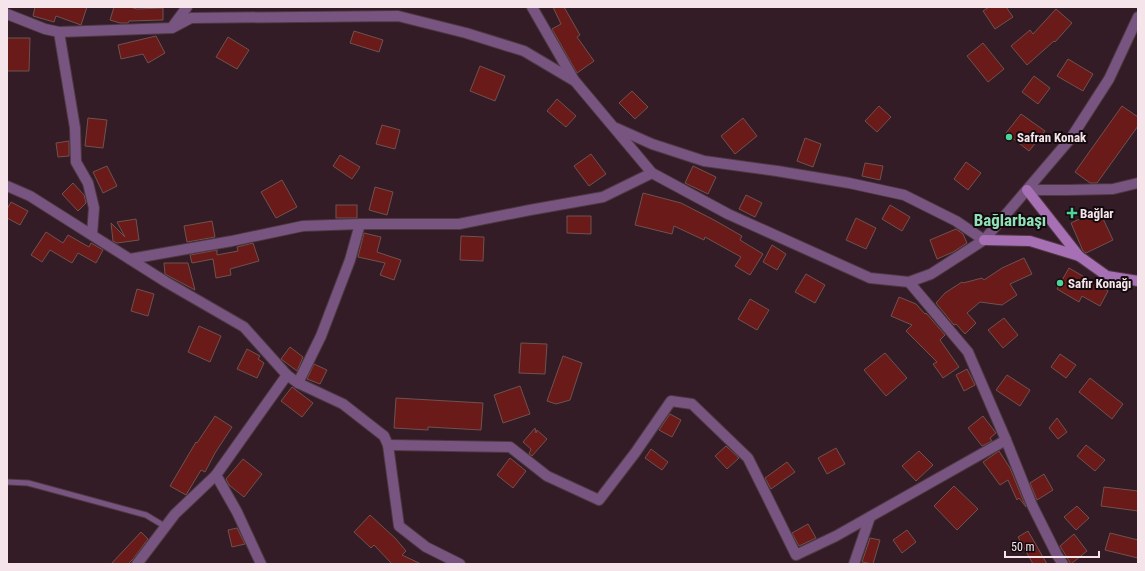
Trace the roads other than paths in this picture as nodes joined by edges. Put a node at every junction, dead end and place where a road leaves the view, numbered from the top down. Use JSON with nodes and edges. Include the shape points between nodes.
{"nodes":[{"id":1,"x":187,"y":7,"type":"edge"},
{"id":2,"x":532,"y":7,"type":"edge"},
{"id":3,"x":7,"y":14,"type":"edge"},
{"id":4,"x":1138,"y":17,"type":"edge"},
{"id":5,"x":172,"y":28,"type":"junction"},
{"id":6,"x":59,"y":32,"type":"junction"},
{"id":7,"x":574,"y":80,"type":"junction"},
{"id":8,"x":612,"y":126,"type":"junction"},
{"id":9,"x":652,"y":173,"type":"junction"},
{"id":10,"x":1138,"y":182,"type":"edge"},
{"id":11,"x":7,"y":186,"type":"edge"},
{"id":12,"x":1027,"y":190,"type":"junction"},
{"id":13,"x":360,"y":224,"type":"junction"},
{"id":14,"x":92,"y":234,"type":"junction"},
{"id":15,"x":984,"y":240,"type":"junction"},
{"id":16,"x":1079,"y":256,"type":"junction"},
{"id":17,"x":130,"y":259,"type":"junction"},
{"id":18,"x":1138,"y":281,"type":"edge"},
{"id":19,"x":909,"y":282,"type":"junction"},
{"id":20,"x":286,"y":375,"type":"junction"},
{"id":21,"x":298,"y":382,"type":"junction"},
{"id":22,"x":1006,"y":440,"type":"junction"},
{"id":23,"x":388,"y":445,"type":"junction"},
{"id":24,"x":216,"y":475,"type":"junction"},
{"id":25,"x":7,"y":482,"type":"edge"},
{"id":26,"x":870,"y":516,"type":"junction"},
{"id":27,"x":166,"y":527,"type":"junction"},
{"id":28,"x":137,"y":564,"type":"edge"},
{"id":29,"x":261,"y":564,"type":"edge"},
{"id":30,"x":460,"y":564,"type":"edge"},
{"id":31,"x":854,"y":564,"type":"edge"},
{"id":32,"x":1063,"y":564,"type":"edge"}],
"edges":[{"from":1,"to":5,"type":"street"},
{"from":2,"to":7,"type":"street"},
{"from":3,"to":6,"type":"street"},
{"from":4,"to":12,"type":"street","via":[[1109,79],[1070,138]]},
{"from":5,"to":6,"type":"street"},
{"from":5,"to":7,"type":"street","via":[[191,18],[398,16],[524,52]]},
{"from":6,"to":14,"type":"street","via":[[75,128],[76,162],[88,183],[94,208]]},
{"from":7,"to":8,"type":"street"},
{"from":8,"to":9,"type":"street"},
{"from":8,"to":15,"type":"street","via":[[652,144],[704,161],[849,183],[904,195],[956,221]]},
{"from":9,"to":13,"type":"street","via":[[603,197],[459,224]]},
{"from":9,"to":19,"type":"street","via":[[728,214],[870,278]]},
{"from":10,"to":12,"type":"street","via":[[1113,189]]},
{"from":11,"to":14,"type":"street","via":[[30,196]]},
{"from":12,"to":15,"type":"street"},
{"from":12,"to":16,"type":"street"},
{"from":13,"to":17,"type":"street","via":[[303,226]]},
{"from":13,"to":21,"type":"street","via":[[350,260],[321,336]]},
{"from":14,"to":17,"type":"street"},
{"from":15,"to":16,"type":"street","via":[[1030,241]]},
{"from":15,"to":19,"type":"street","via":[[931,274]]},
{"from":16,"to":18,"type":"street","via":[[1107,276]]},
{"from":17,"to":20,"type":"street","via":[[244,328]]},
{"from":19,"to":22,"type":"street","via":[[968,352]]},
{"from":20,"to":21,"type":"street"},
{"from":20,"to":24,"type":"street"},
{"from":21,"to":23,"type":"street","via":[[343,404],[384,436]]},
{"from":22,"to":26,"type":"street"},
{"from":22,"to":32,"type":"street","via":[[1032,505]]},
{"from":23,"to":26,"type":"street","via":[[510,447],[547,476],[599,500],[671,401],[692,404],[748,458],[796,555]]},
{"from":23,"to":30,"type":"street","via":[[398,526],[426,547]]},
{"from":24,"to":27,"type":"street","via":[[175,514]]},
{"from":24,"to":29,"type":"street","via":[[237,512]]},
{"from":25,"to":27,"type":"lane","via":[[28,483],[146,515]]},
{"from":26,"to":31,"type":"street"},
{"from":27,"to":28,"type":"street"}]}
